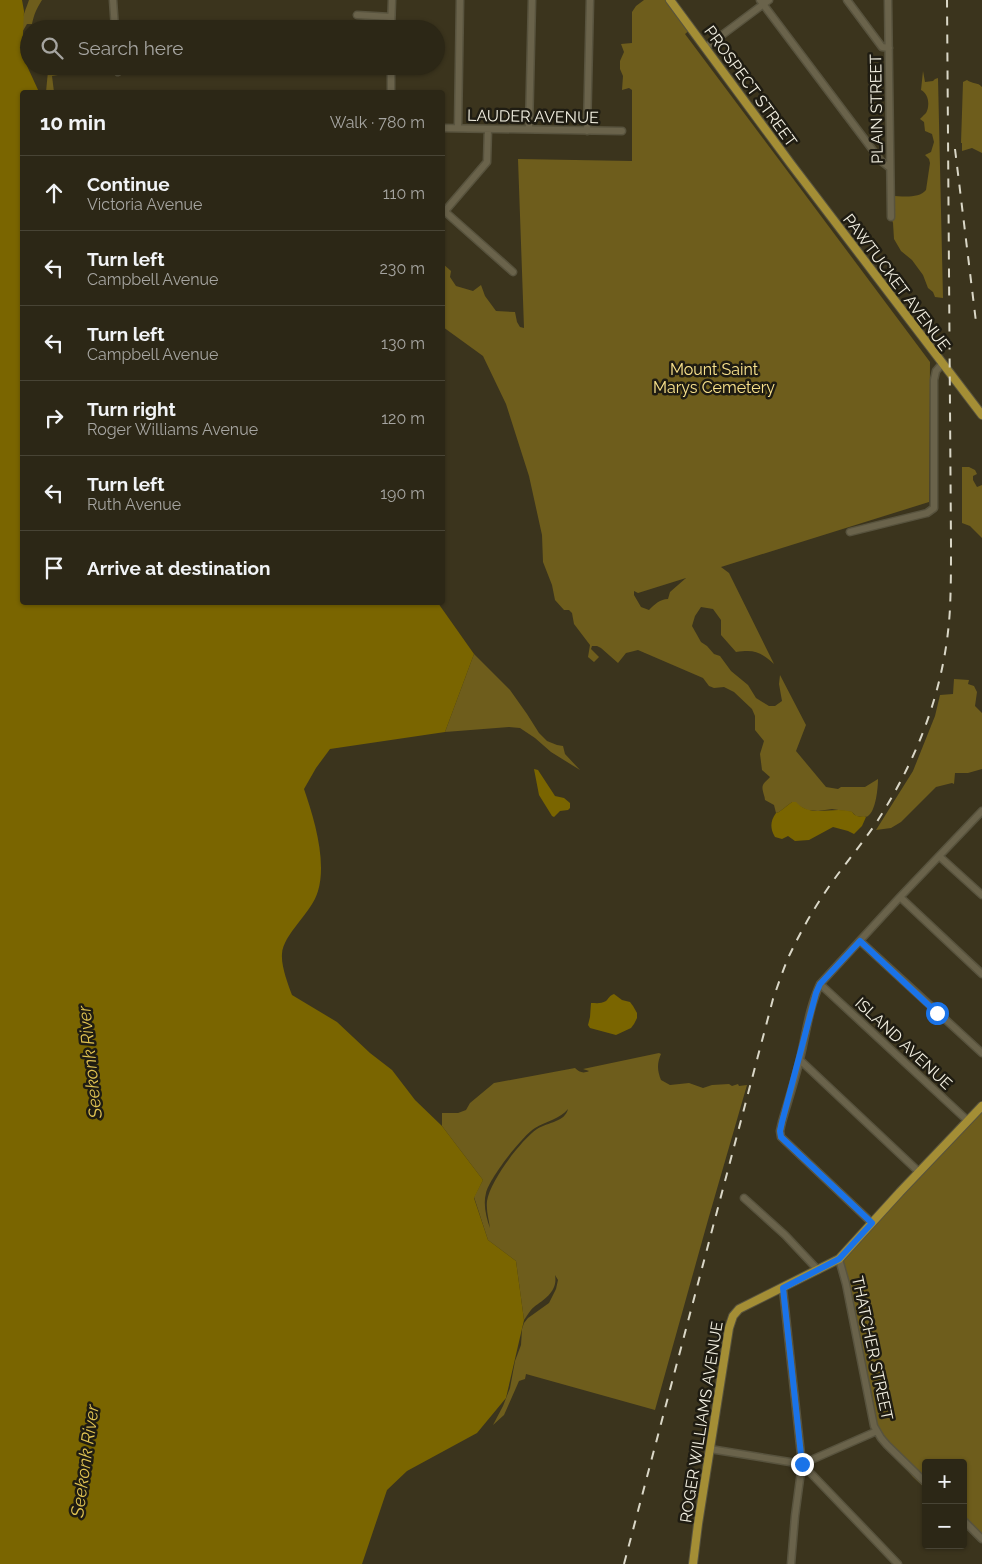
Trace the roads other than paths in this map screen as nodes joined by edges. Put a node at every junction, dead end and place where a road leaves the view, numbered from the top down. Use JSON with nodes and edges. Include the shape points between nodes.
{"nodes":[{"id":1,"x":113,"y":0,"type":"edge"},
{"id":2,"x":392,"y":0,"type":"edge"},
{"id":3,"x":460,"y":0,"type":"edge"},
{"id":4,"x":532,"y":0,"type":"edge"},
{"id":5,"x":590,"y":0,"type":"edge"},
{"id":6,"x":670,"y":0,"type":"edge"},
{"id":7,"x":847,"y":0,"type":"edge"},
{"id":8,"x":888,"y":0,"type":"edge"},
{"id":9,"x":764,"y":1,"type":"edge"},
{"id":10,"x":357,"y":15,"type":"dead end"},
{"id":11,"x":391,"y":17,"type":"joint"},
{"id":12,"x":114,"y":20,"type":"edge"},
{"id":13,"x":706,"y":47,"type":"junction"},
{"id":14,"x":889,"y":48,"type":"junction"},
{"id":15,"x":391,"y":75,"type":"edge"},
{"id":16,"x":391,"y":90,"type":"edge"},
{"id":17,"x":445,"y":128,"type":"edge"},
{"id":18,"x":458,"y":128,"type":"junction"},
{"id":19,"x":488,"y":129,"type":"junction"},
{"id":20,"x":529,"y":129,"type":"junction"},
{"id":21,"x":587,"y":131,"type":"junction"},
{"id":22,"x":622,"y":131,"type":"dead end"},
{"id":23,"x":791,"y":164,"type":"joint"},
{"id":24,"x":890,"y":168,"type":"junction"},
{"id":25,"x":445,"y":209,"type":"edge"},
{"id":26,"x":445,"y":211,"type":"edge"},
{"id":27,"x":890,"y":217,"type":"dead end"},
{"id":28,"x":514,"y":272,"type":"dead end"},
{"id":29,"x":942,"y":364,"type":"junction"},
{"id":30,"x":982,"y":415,"type":"edge"},
{"id":31,"x":850,"y":532,"type":"dead end"},
{"id":32,"x":981,"y":813,"type":"edge"},
{"id":33,"x":939,"y":856,"type":"junction"},
{"id":34,"x":982,"y":895,"type":"edge"},
{"id":35,"x":900,"y":897,"type":"junction"},
{"id":36,"x":860,"y":941,"type":"junction"},
{"id":37,"x":982,"y":974,"type":"edge"},
{"id":38,"x":820,"y":984,"type":"junction"},
{"id":39,"x":982,"y":1053,"type":"edge"},
{"id":40,"x":800,"y":1060,"type":"junction"},
{"id":41,"x":982,"y":1106,"type":"edge"},
{"id":42,"x":968,"y":1121,"type":"junction"},
{"id":43,"x":919,"y":1172,"type":"junction"},
{"id":44,"x":744,"y":1198,"type":"dead end"},
{"id":45,"x":872,"y":1223,"type":"junction"},
{"id":46,"x":839,"y":1259,"type":"junction"},
{"id":47,"x":818,"y":1270,"type":"junction"},
{"id":48,"x":783,"y":1288,"type":"junction"},
{"id":49,"x":877,"y":1431,"type":"junction"},
{"id":50,"x":710,"y":1449,"type":"junction"},
{"id":51,"x":802,"y":1464,"type":"junction"},
{"id":52,"x":922,"y":1479,"type":"edge"},
{"id":53,"x":967,"y":1524,"type":"edge"},
{"id":54,"x":982,"y":1539,"type":"edge"},
{"id":55,"x":791,"y":1561,"type":"edge"},
{"id":56,"x":693,"y":1564,"type":"edge"},
{"id":57,"x":797,"y":1564,"type":"edge"},
{"id":58,"x":898,"y":1564,"type":"edge"}],
"edges":[{"from":1,"to":12,"type":"street"},
{"from":2,"to":11,"type":"street"},
{"from":3,"to":18,"type":"street"},
{"from":4,"to":20,"type":"street"},
{"from":5,"to":21,"type":"street"},
{"from":6,"to":13,"type":"main road","name":"PROSPECT STREET"},
{"from":7,"to":14,"type":"street","via":[[882,47]]},
{"from":8,"to":14,"type":"street","name":"PLAIN STREET"},
{"from":9,"to":13,"type":"street"},
{"from":9,"to":24,"type":"street","via":[[881,161]]},
{"from":10,"to":11,"type":"street"},
{"from":13,"to":23,"type":"main road","name":"PROSPECT STREET"},
{"from":14,"to":24,"type":"street","name":"PLAIN STREET"},
{"from":15,"to":16,"type":"street"},
{"from":17,"to":18,"type":"street","name":"LAUDER AVENUE"},
{"from":18,"to":19,"type":"street","name":"LAUDER AVENUE"},
{"from":19,"to":20,"type":"street","name":"LAUDER AVENUE"},
{"from":19,"to":25,"type":"street","via":[[487,162]]},
{"from":20,"to":21,"type":"street","name":"LAUDER AVENUE"},
{"from":21,"to":22,"type":"street","name":"LAUDER AVENUE"},
{"from":23,"to":29,"type":"main road","name":"PAWTUCKET AVENUE"},
{"from":24,"to":27,"type":"street","name":"PLAIN STREET"},
{"from":26,"to":28,"type":"street"},
{"from":29,"to":30,"type":"main road","name":"PAWTUCKET AVENUE"},
{"from":29,"to":31,"type":"street","via":[[934,380],[934,508]]},
{"from":32,"to":33,"type":"street"},
{"from":33,"to":34,"type":"street"},
{"from":33,"to":35,"type":"street"},
{"from":35,"to":36,"type":"street"},
{"from":35,"to":37,"type":"street"},
{"from":36,"to":38,"type":"street"},
{"from":36,"to":39,"type":"street"},
{"from":38,"to":40,"type":"street"},
{"from":38,"to":42,"type":"street","name":"ISLAND AVENUE"},
{"from":40,"to":43,"type":"street"},
{"from":40,"to":45,"type":"street","via":[[782,1122],[781,1137]]},
{"from":41,"to":42,"type":"main road","name":"ROGER WILLIAMS AVENUE"},
{"from":42,"to":43,"type":"main road","name":"ROGER WILLIAMS AVENUE"},
{"from":43,"to":45,"type":"main road","name":"ROGER WILLIAMS AVENUE"},
{"from":44,"to":47,"type":"street"},
{"from":45,"to":46,"type":"main road","name":"ROGER WILLIAMS AVENUE"},
{"from":46,"to":47,"type":"main road","name":"ROGER WILLIAMS AVENUE"},
{"from":46,"to":49,"type":"street","name":"THATCHER STREET"},
{"from":47,"to":48,"type":"main road","name":"ROGER WILLIAMS AVENUE"},
{"from":48,"to":50,"type":"main road","name":"ROGER WILLIAMS AVENUE","via":[[733,1316]]},
{"from":48,"to":51,"type":"street"},
{"from":49,"to":51,"type":"street"},
{"from":49,"to":52,"type":"street","name":"THATCHER STREET"},
{"from":50,"to":51,"type":"street"},
{"from":50,"to":56,"type":"main road","name":"ROGER WILLIAMS AVENUE"},
{"from":51,"to":55,"type":"street"},
{"from":51,"to":58,"type":"street"},
{"from":53,"to":54,"type":"street"},
{"from":55,"to":57,"type":"street"}]}
